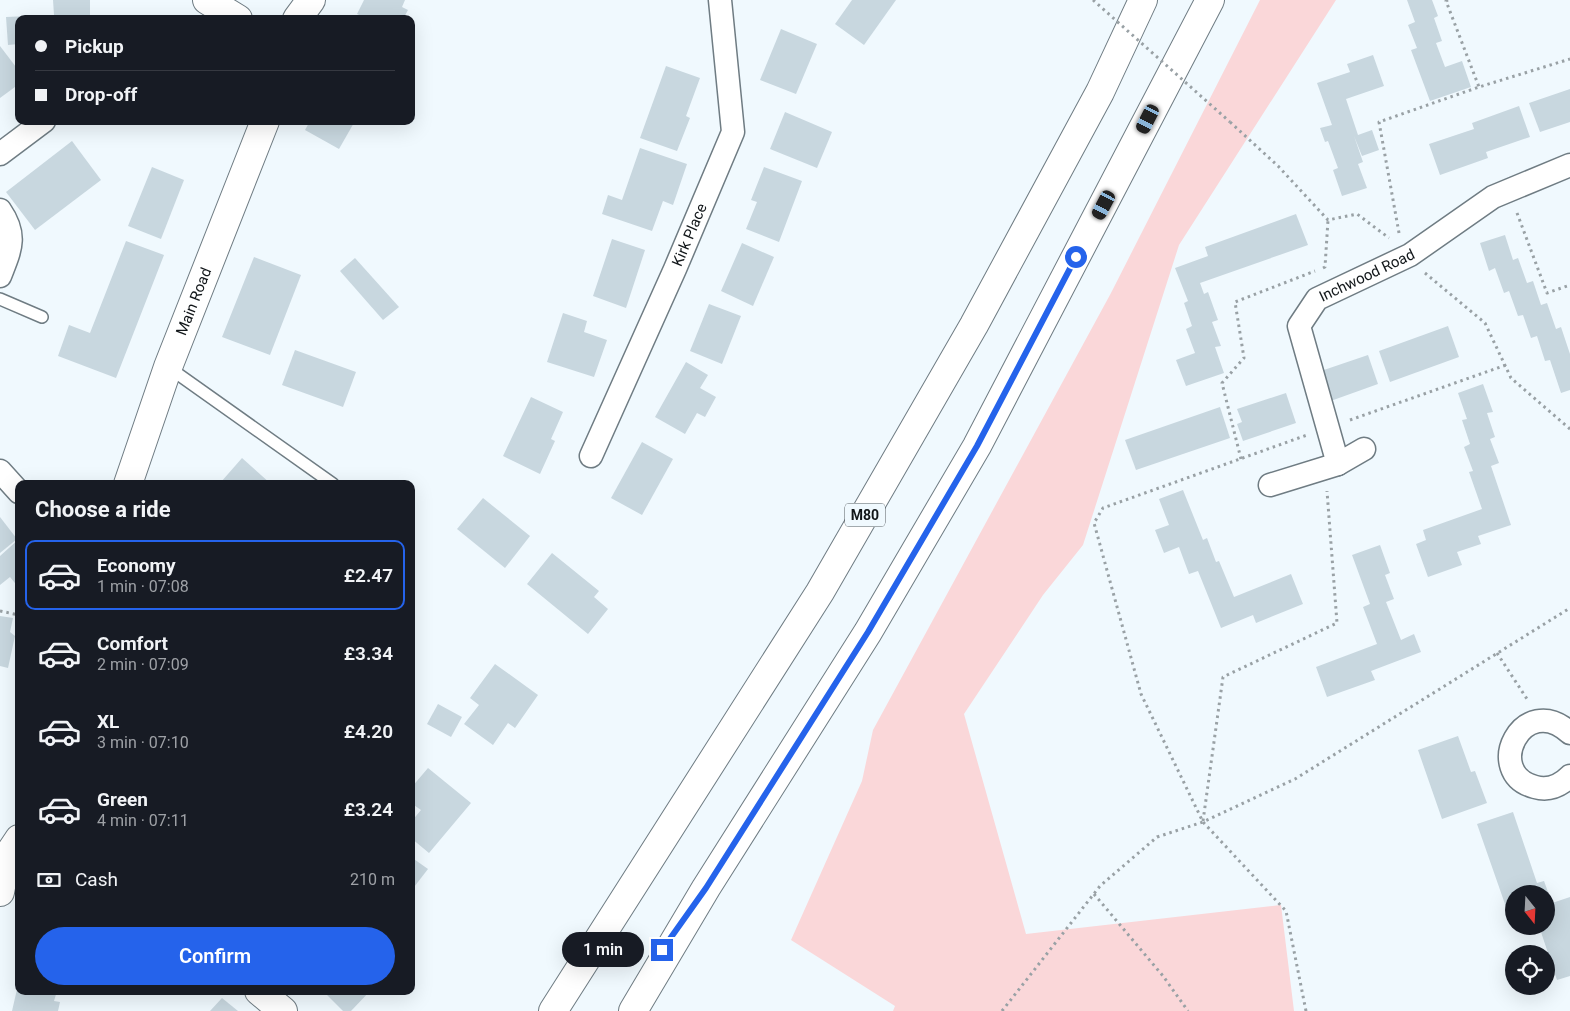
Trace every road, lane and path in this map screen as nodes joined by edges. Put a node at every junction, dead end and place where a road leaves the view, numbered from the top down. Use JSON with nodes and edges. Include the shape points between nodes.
{"nodes":[{"id":1,"x":207,"y":0,"type":"edge"},
{"id":2,"x":311,"y":0,"type":"edge"},
{"id":3,"x":720,"y":0,"type":"edge"},
{"id":4,"x":1093,"y":0,"type":"edge"},
{"id":5,"x":1143,"y":0,"type":"edge"},
{"id":6,"x":1210,"y":0,"type":"edge"},
{"id":7,"x":1448,"y":0,"type":"edge"},
{"id":8,"x":231,"y":15,"type":"edge"},
{"id":9,"x":300,"y":15,"type":"edge"},
{"id":10,"x":1570,"y":59,"type":"edge"},
{"id":11,"x":1479,"y":87,"type":"junction"},
{"id":12,"x":1230,"y":122,"type":"dead end"},
{"id":13,"x":39,"y":125,"type":"edge"},
{"id":14,"x":263,"y":125,"type":"edge"},
{"id":15,"x":0,"y":154,"type":"edge"},
{"id":16,"x":1570,"y":165,"type":"edge"},
{"id":17,"x":1508,"y":190,"type":"junction"},
{"id":18,"x":0,"y":210,"type":"edge"},
{"id":19,"x":1328,"y":220,"type":"dead end"},
{"id":20,"x":1400,"y":238,"type":"dead end"},
{"id":21,"x":0,"y":276,"type":"edge"},
{"id":22,"x":1570,"y":285,"type":"edge"},
{"id":23,"x":0,"y":299,"type":"edge"},
{"id":24,"x":42,"y":317,"type":"dead end"},
{"id":25,"x":168,"y":367,"type":"junction"},
{"id":26,"x":1364,"y":450,"type":"dead end"},
{"id":27,"x":591,"y":456,"type":"dead end"},
{"id":28,"x":1241,"y":459,"type":"dead end"},
{"id":29,"x":1331,"y":466,"type":"junction"},
{"id":30,"x":0,"y":471,"type":"edge"},
{"id":31,"x":129,"y":480,"type":"edge"},
{"id":32,"x":327,"y":480,"type":"edge"},
{"id":33,"x":1270,"y":485,"type":"dead end"},
{"id":34,"x":15,"y":488,"type":"edge"},
{"id":35,"x":1104,"y":508,"type":"dead end"},
{"id":36,"x":1570,"y":608,"type":"edge"},
{"id":37,"x":0,"y":611,"type":"edge"},
{"id":38,"x":15,"y":614,"type":"edge"},
{"id":39,"x":1497,"y":653,"type":"junction"},
{"id":40,"x":1540,"y":721,"type":"junction"},
{"id":41,"x":1570,"y":734,"type":"edge"},
{"id":42,"x":1567,"y":786,"type":"edge"},
{"id":43,"x":1203,"y":822,"type":"junction"},
{"id":44,"x":15,"y":845,"type":"edge"},
{"id":45,"x":706,"y":888,"type":"junction"},
{"id":46,"x":0,"y":892,"type":"edge"},
{"id":47,"x":1094,"y":894,"type":"junction"},
{"id":48,"x":265,"y":995,"type":"edge"},
{"id":49,"x":283,"y":1011,"type":"edge"},
{"id":50,"x":553,"y":1011,"type":"edge"},
{"id":51,"x":619,"y":1011,"type":"edge"},
{"id":52,"x":632,"y":1011,"type":"edge"},
{"id":53,"x":1002,"y":1011,"type":"edge"},
{"id":54,"x":1188,"y":1011,"type":"edge"},
{"id":55,"x":1306,"y":1011,"type":"edge"}],
"edges":[{"from":1,"to":8,"type":"main road"},
{"from":2,"to":9,"type":"main road"},
{"from":3,"to":27,"type":"street","name":"Kirk Place","via":[[733,132]]},
{"from":4,"to":12,"type":"path","bridge":true},
{"from":5,"to":50,"type":"main road","number":"M80","via":[[1100,92],[979,316],[820,592]]},
{"from":6,"to":45,"type":"main road","via":[[977,446],[868,632]]},
{"from":7,"to":11,"type":"path"},
{"from":10,"to":11,"type":"path"},
{"from":11,"to":20,"type":"path","via":[[1379,122]]},
{"from":13,"to":15,"type":"street"},
{"from":14,"to":25,"type":"main road","name":"Main Road"},
{"from":16,"to":17,"type":"street","name":"Inchwood Road"},
{"from":17,"to":22,"type":"path","via":[[1547,293]]},
{"from":17,"to":29,"type":"street","name":"Inchwood Road","via":[[1493,196],[1410,255],[1317,299],[1299,326]]},
{"from":18,"to":21,"type":"street","via":[[12,238]]},
{"from":19,"to":28,"type":"path","via":[[1325,267],[1235,302],[1244,358],[1222,383]]},
{"from":23,"to":24,"type":"lane"},
{"from":25,"to":31,"type":"main road","name":"Main Road"},
{"from":25,"to":32,"type":"lane"},
{"from":26,"to":29,"type":"street"},
{"from":29,"to":33,"type":"street"},
{"from":29,"to":43,"type":"path","via":[[1337,623],[1223,677]]},
{"from":30,"to":34,"type":"street"},
{"from":35,"to":43,"type":"path","via":[[1094,523],[1141,694]]},
{"from":36,"to":39,"type":"path"},
{"from":37,"to":38,"type":"path"},
{"from":39,"to":40,"type":"path"},
{"from":39,"to":43,"type":"path","via":[[1295,779]]},
{"from":40,"to":41,"type":"street","via":[[1562,726]]},
{"from":40,"to":42,"type":"street","via":[[1520,730],[1510,750],[1510,761],[1517,776],[1530,786],[1541,789]]},
{"from":43,"to":47,"type":"path","via":[[1157,837]]},
{"from":43,"to":55,"type":"path","via":[[1286,911]]},
{"from":44,"to":46,"type":"main road","via":[[7,857]]},
{"from":45,"to":51,"type":"main road"},
{"from":45,"to":52,"type":"main road"},
{"from":47,"to":53,"type":"path"},
{"from":47,"to":54,"type":"path"},
{"from":48,"to":49,"type":"main road"}]}
